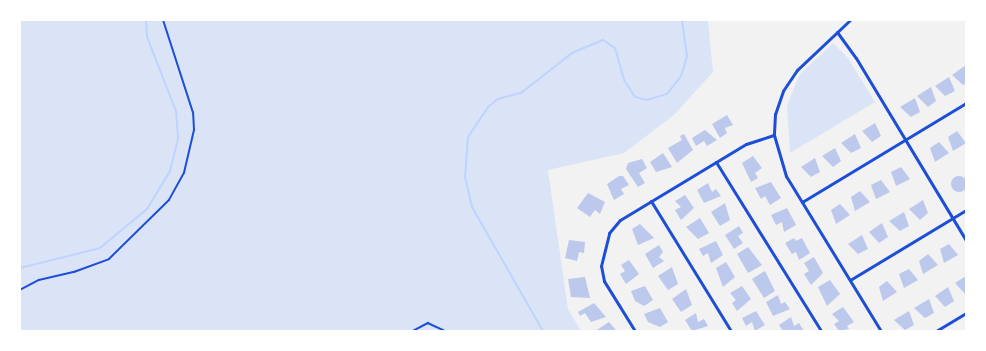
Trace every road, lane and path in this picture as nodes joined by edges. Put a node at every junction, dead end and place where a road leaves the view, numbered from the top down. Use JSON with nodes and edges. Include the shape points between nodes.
{"nodes":[{"id":1,"x":163,"y":20,"type":"edge"},
{"id":2,"x":850,"y":20,"type":"edge"},
{"id":3,"x":837,"y":32,"type":"junction"},
{"id":4,"x":966,"y":103,"type":"edge"},
{"id":5,"x":774,"y":135,"type":"junction"},
{"id":6,"x":905,"y":140,"type":"junction"},
{"id":7,"x":716,"y":162,"type":"junction"},
{"id":8,"x":651,"y":201,"type":"junction"},
{"id":9,"x":802,"y":202,"type":"junction"},
{"id":10,"x":966,"y":210,"type":"edge"},
{"id":11,"x":953,"y":218,"type":"junction"},
{"id":12,"x":966,"y":240,"type":"edge"},
{"id":13,"x":850,"y":280,"type":"junction"},
{"id":14,"x":20,"y":290,"type":"edge"},
{"id":15,"x":966,"y":313,"type":"edge"},
{"id":16,"x":413,"y":331,"type":"edge"},
{"id":17,"x":445,"y":331,"type":"edge"},
{"id":18,"x":635,"y":331,"type":"edge"},
{"id":19,"x":730,"y":331,"type":"edge"},
{"id":20,"x":821,"y":331,"type":"edge"},
{"id":21,"x":881,"y":331,"type":"edge"},
{"id":22,"x":936,"y":331,"type":"edge"}],
"edges":[{"from":1,"to":14,"type":"path","via":[[193,113],[194,130],[184,173],[170,200],[109,259],[74,272],[38,280]]},
{"from":2,"to":3,"type":"street"},
{"from":3,"to":5,"type":"street","via":[[797,70],[783,91],[775,114]]},
{"from":3,"to":6,"type":"street"},
{"from":4,"to":6,"type":"street"},
{"from":5,"to":7,"type":"street","via":[[746,144]]},
{"from":5,"to":9,"type":"street","via":[[786,176]]},
{"from":6,"to":9,"type":"street"},
{"from":6,"to":11,"type":"street"},
{"from":7,"to":8,"type":"street"},
{"from":7,"to":20,"type":"street"},
{"from":8,"to":18,"type":"street","via":[[620,220],[602,248],[601,266],[604,281]]},
{"from":8,"to":19,"type":"street"},
{"from":9,"to":13,"type":"street"},
{"from":10,"to":11,"type":"street"},
{"from":11,"to":12,"type":"street"},
{"from":11,"to":13,"type":"street"},
{"from":13,"to":21,"type":"street"},
{"from":15,"to":22,"type":"street"},
{"from":16,"to":17,"type":"lane","via":[[428,323]]}]}
